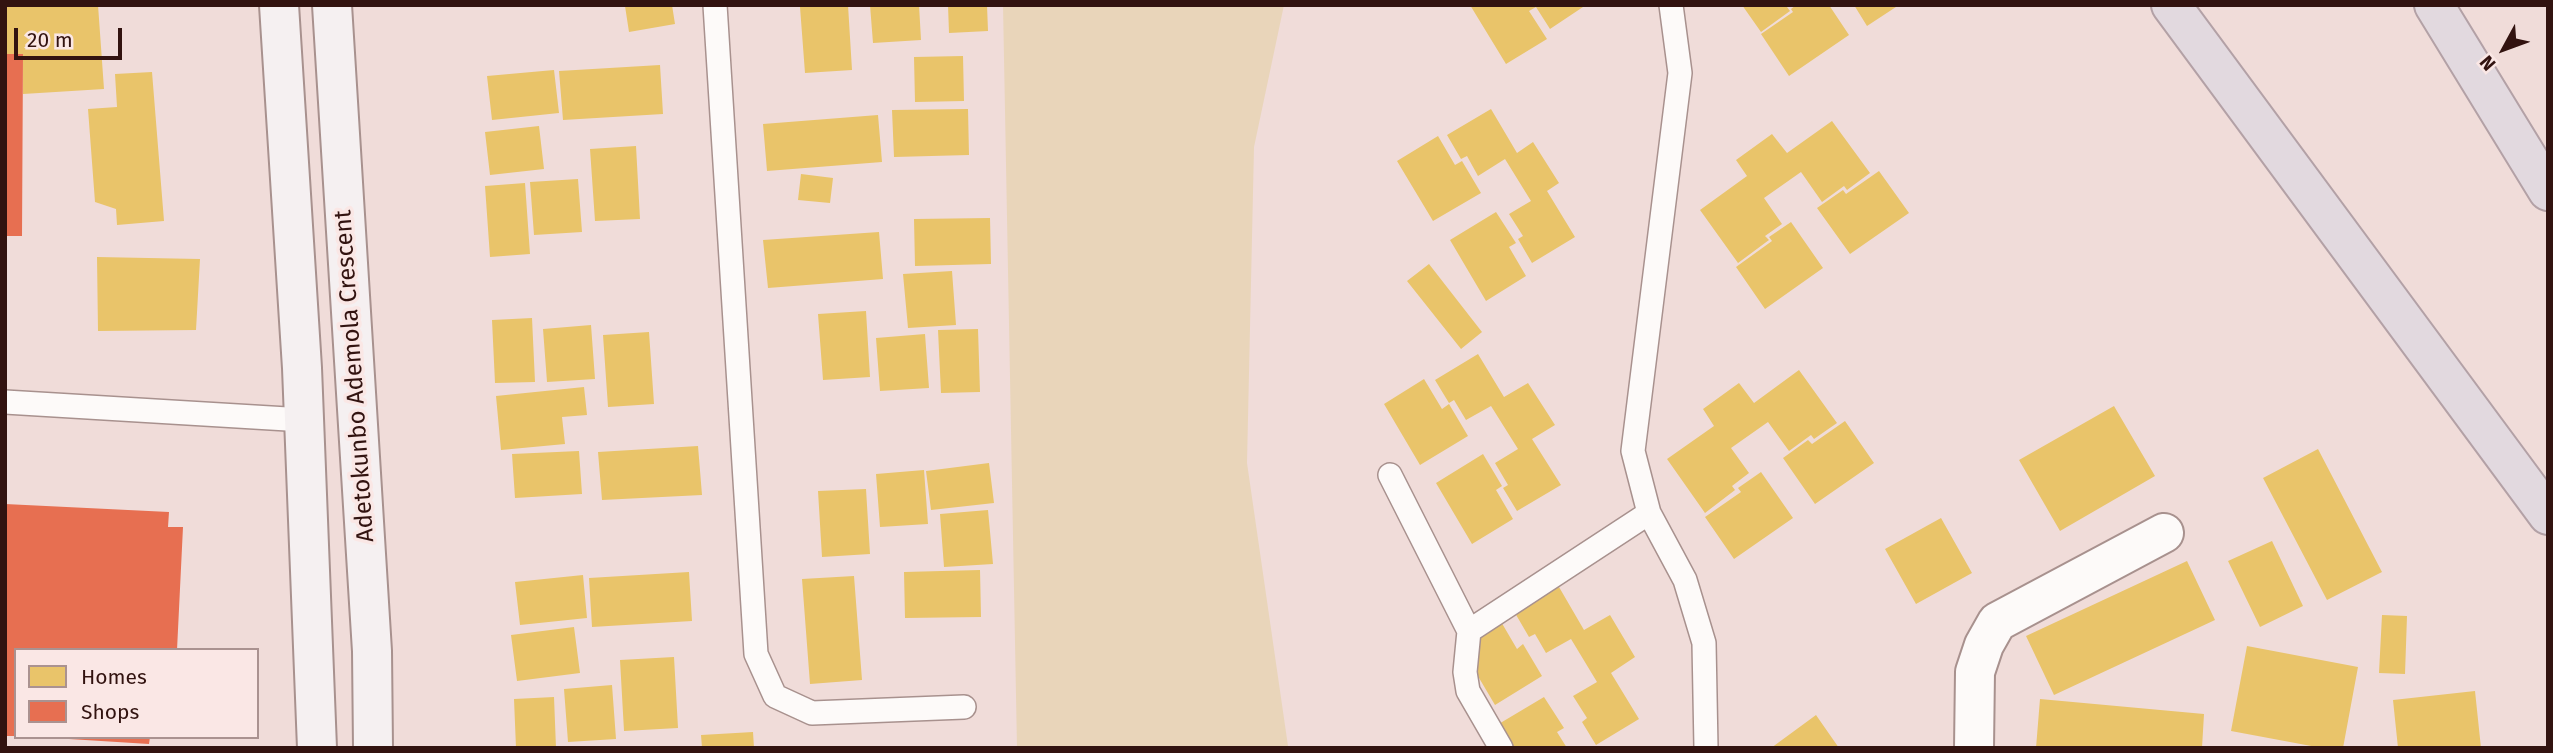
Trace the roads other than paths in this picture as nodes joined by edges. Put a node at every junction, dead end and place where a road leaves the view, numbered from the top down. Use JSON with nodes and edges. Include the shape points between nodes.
{"nodes":[{"id":1,"x":279,"y":5,"type":"edge"},
{"id":2,"x":332,"y":5,"type":"edge"},
{"id":3,"x":715,"y":5,"type":"edge"},
{"id":4,"x":1671,"y":5,"type":"edge"},
{"id":5,"x":2171,"y":5,"type":"edge"},
{"id":6,"x":2434,"y":5,"type":"edge"},
{"id":7,"x":2548,"y":191,"type":"edge"},
{"id":8,"x":5,"y":402,"type":"edge"},
{"id":9,"x":304,"y":420,"type":"junction"},
{"id":10,"x":1390,"y":475,"type":"dead end"},
{"id":11,"x":1649,"y":513,"type":"junction"},
{"id":12,"x":2548,"y":515,"type":"edge"},
{"id":13,"x":2164,"y":533,"type":"dead end"},
{"id":14,"x":1469,"y":631,"type":"junction"},
{"id":15,"x":964,"y":707,"type":"dead end"},
{"id":16,"x":317,"y":748,"type":"edge"},
{"id":17,"x":373,"y":748,"type":"edge"},
{"id":18,"x":1501,"y":748,"type":"edge"},
{"id":19,"x":1706,"y":748,"type":"edge"},
{"id":20,"x":1975,"y":748,"type":"edge"}],
"edges":[{"from":1,"to":9,"type":"main road"},
{"from":2,"to":17,"type":"main road","name":"Adetokunbo Ademola Crescent","via":[[372,651]]},
{"from":3,"to":15,"type":"lane","via":[[756,654],[775,696],[811,713]]},
{"from":4,"to":11,"type":"lane","via":[[1680,73],[1633,451]]},
{"from":5,"to":12,"type":"highway"},
{"from":6,"to":7,"type":"highway"},
{"from":8,"to":9,"type":"lane"},
{"from":9,"to":16,"type":"main road"},
{"from":10,"to":14,"type":"lane"},
{"from":11,"to":14,"type":"lane"},
{"from":11,"to":19,"type":"lane","via":[[1685,580],[1704,643]]},
{"from":13,"to":20,"type":"street","via":[[1997,622],[1975,672]]},
{"from":14,"to":18,"type":"lane","via":[[1468,691]]}]}
